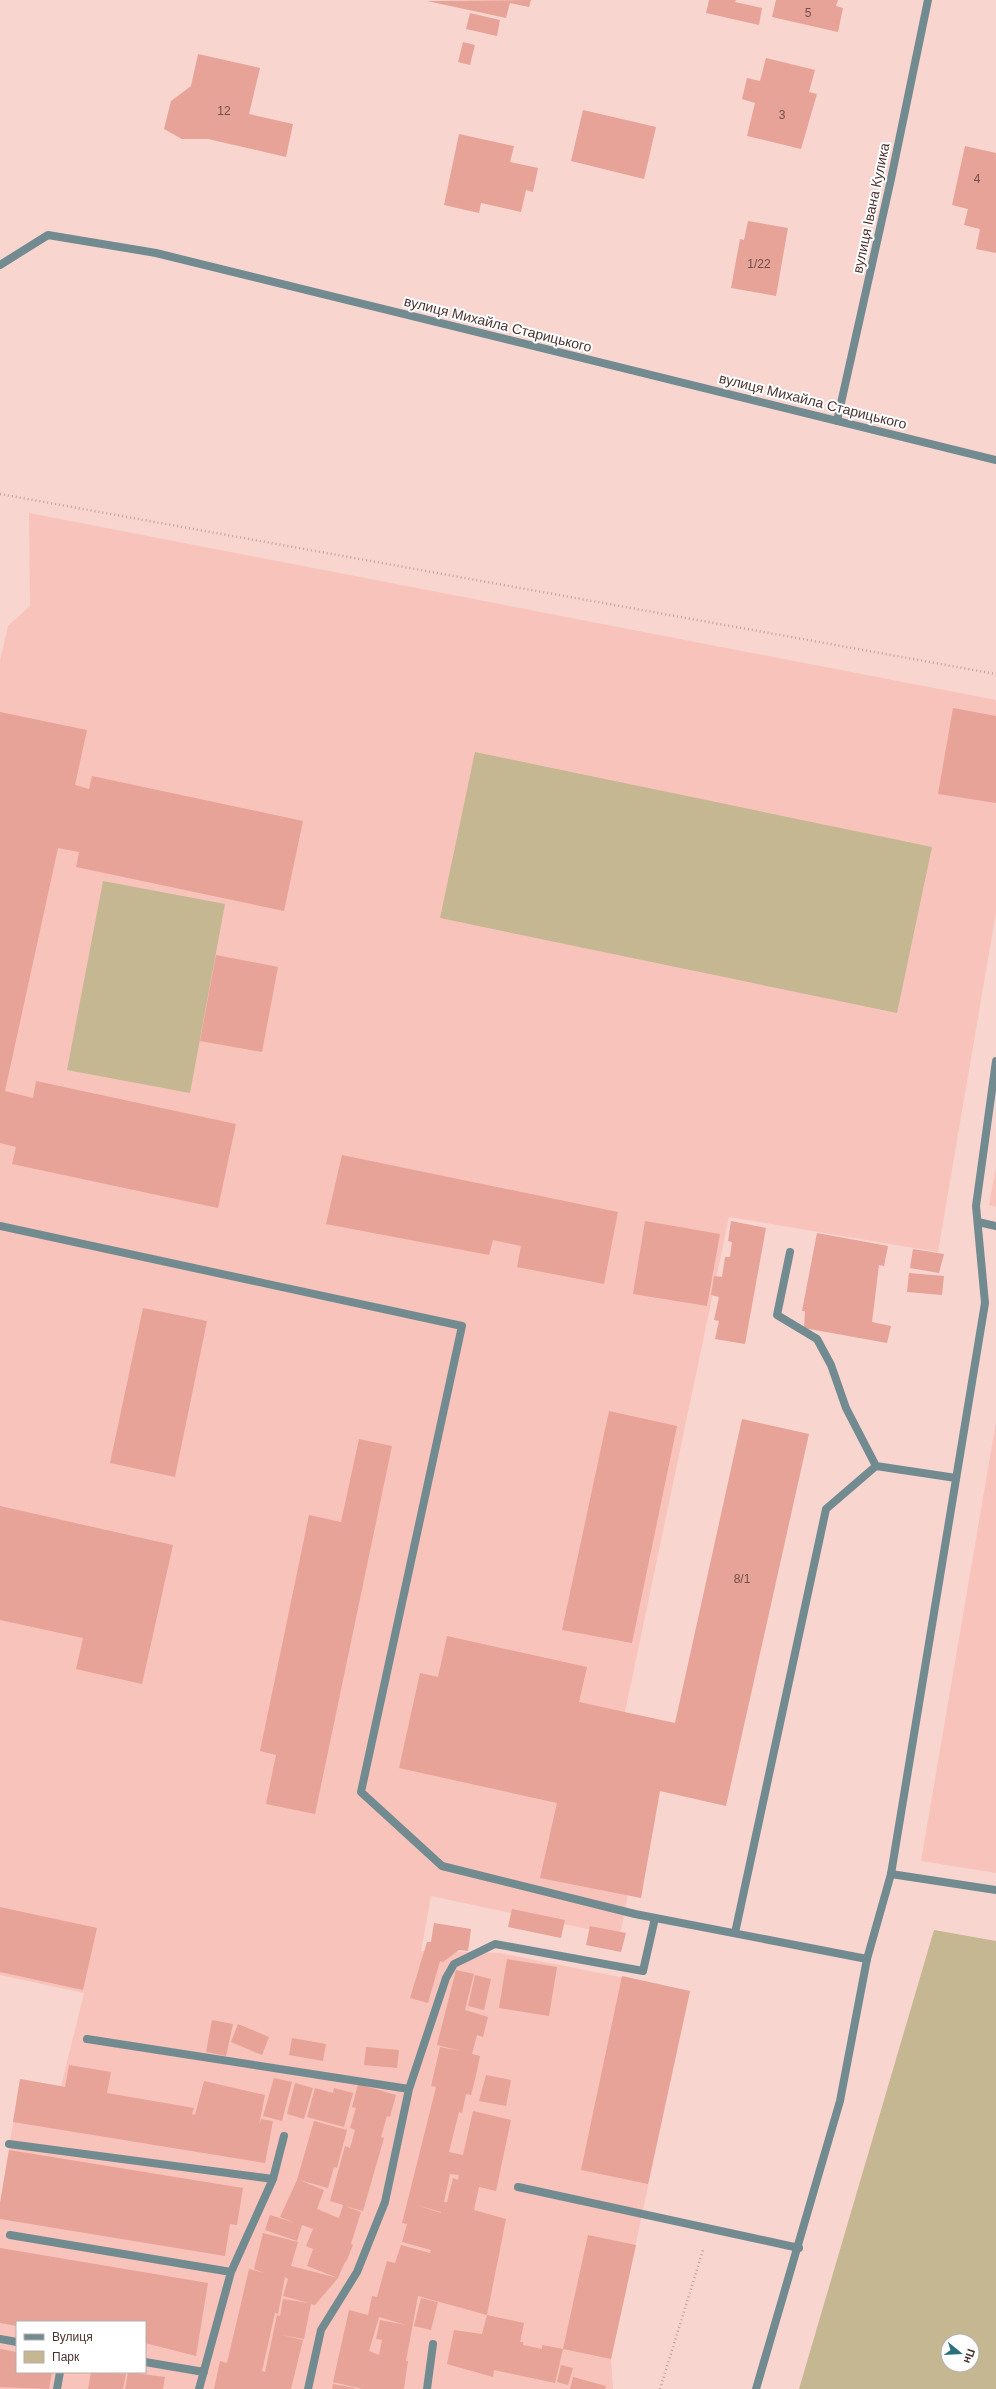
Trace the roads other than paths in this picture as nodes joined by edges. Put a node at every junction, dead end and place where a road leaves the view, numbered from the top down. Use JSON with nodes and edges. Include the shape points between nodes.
{"nodes":[{"id":1,"x":928,"y":0,"type":"edge"},
{"id":2,"x":0,"y":265,"type":"edge"},
{"id":3,"x":836,"y":421,"type":"junction"},
{"id":4,"x":996,"y":460,"type":"edge"},
{"id":5,"x":996,"y":1061,"type":"edge"},
{"id":6,"x":978,"y":1222,"type":"junction"},
{"id":7,"x":0,"y":1226,"type":"edge"},
{"id":8,"x":996,"y":1226,"type":"edge"},
{"id":9,"x":790,"y":1252,"type":"dead end"},
{"id":10,"x":876,"y":1466,"type":"junction"},
{"id":11,"x":956,"y":1478,"type":"junction"},
{"id":12,"x":890,"y":1874,"type":"junction"},
{"id":13,"x":996,"y":1890,"type":"edge"},
{"id":14,"x":655,"y":1918,"type":"junction"},
{"id":15,"x":735,"y":1934,"type":"junction"},
{"id":16,"x":867,"y":1959,"type":"junction"},
{"id":17,"x":87,"y":2039,"type":"dead end"},
{"id":18,"x":409,"y":2089,"type":"junction"},
{"id":19,"x":284,"y":2136,"type":"dead end"},
{"id":20,"x":9,"y":2144,"type":"dead end"},
{"id":21,"x":273,"y":2179,"type":"junction"},
{"id":22,"x":518,"y":2187,"type":"dead end"},
{"id":23,"x":10,"y":2235,"type":"dead end"},
{"id":24,"x":799,"y":2248,"type":"junction"},
{"id":25,"x":231,"y":2272,"type":"junction"},
{"id":26,"x":0,"y":2339,"type":"edge"},
{"id":27,"x":16,"y":2342,"type":"edge"},
{"id":28,"x":433,"y":2344,"type":"dead end"},
{"id":29,"x":146,"y":2362,"type":"edge"},
{"id":30,"x":204,"y":2372,"type":"junction"},
{"id":31,"x":60,"y":2373,"type":"edge"},
{"id":32,"x":57,"y":2389,"type":"edge"},
{"id":33,"x":199,"y":2389,"type":"edge"},
{"id":34,"x":308,"y":2389,"type":"edge"},
{"id":35,"x":427,"y":2389,"type":"edge"},
{"id":36,"x":756,"y":2389,"type":"edge"}],
"edges":[{"from":1,"to":3,"type":"street","name":"вулиця Івана Кулика","via":[[891,179]]},
{"from":2,"to":3,"type":"street","name":"вулиця Михайла Старицького","via":[[48,235],[156,253]]},
{"from":3,"to":4,"type":"street","name":"вулиця Михайла Старицького"},
{"from":5,"to":6,"type":"street","via":[[976,1206]]},
{"from":6,"to":8,"type":"street"},
{"from":6,"to":11,"type":"street","via":[[985,1304]]},
{"from":7,"to":14,"type":"street","via":[[462,1326],[361,1792],[442,1866]]},
{"from":9,"to":10,"type":"street","via":[[777,1315],[817,1339],[846,1408]]},
{"from":10,"to":11,"type":"street"},
{"from":10,"to":15,"type":"street","via":[[826,1509]]},
{"from":11,"to":12,"type":"street"},
{"from":12,"to":13,"type":"street"},
{"from":12,"to":16,"type":"street"},
{"from":14,"to":15,"type":"street"},
{"from":14,"to":18,"type":"street","via":[[643,1971],[495,1944],[454,1964],[446,1978]]},
{"from":15,"to":16,"type":"street"},
{"from":16,"to":24,"type":"street","via":[[840,2101]]},
{"from":17,"to":18,"type":"street"},
{"from":18,"to":34,"type":"street","via":[[385,2202],[357,2272],[321,2330]]},
{"from":19,"to":21,"type":"street"},
{"from":20,"to":21,"type":"street"},
{"from":21,"to":25,"type":"street"},
{"from":22,"to":24,"type":"street"},
{"from":23,"to":25,"type":"street"},
{"from":24,"to":36,"type":"street"},
{"from":25,"to":30,"type":"street"},
{"from":26,"to":27,"type":"street"},
{"from":28,"to":35,"type":"street"},
{"from":29,"to":30,"type":"street"},
{"from":30,"to":33,"type":"street"},
{"from":31,"to":32,"type":"street"}]}
